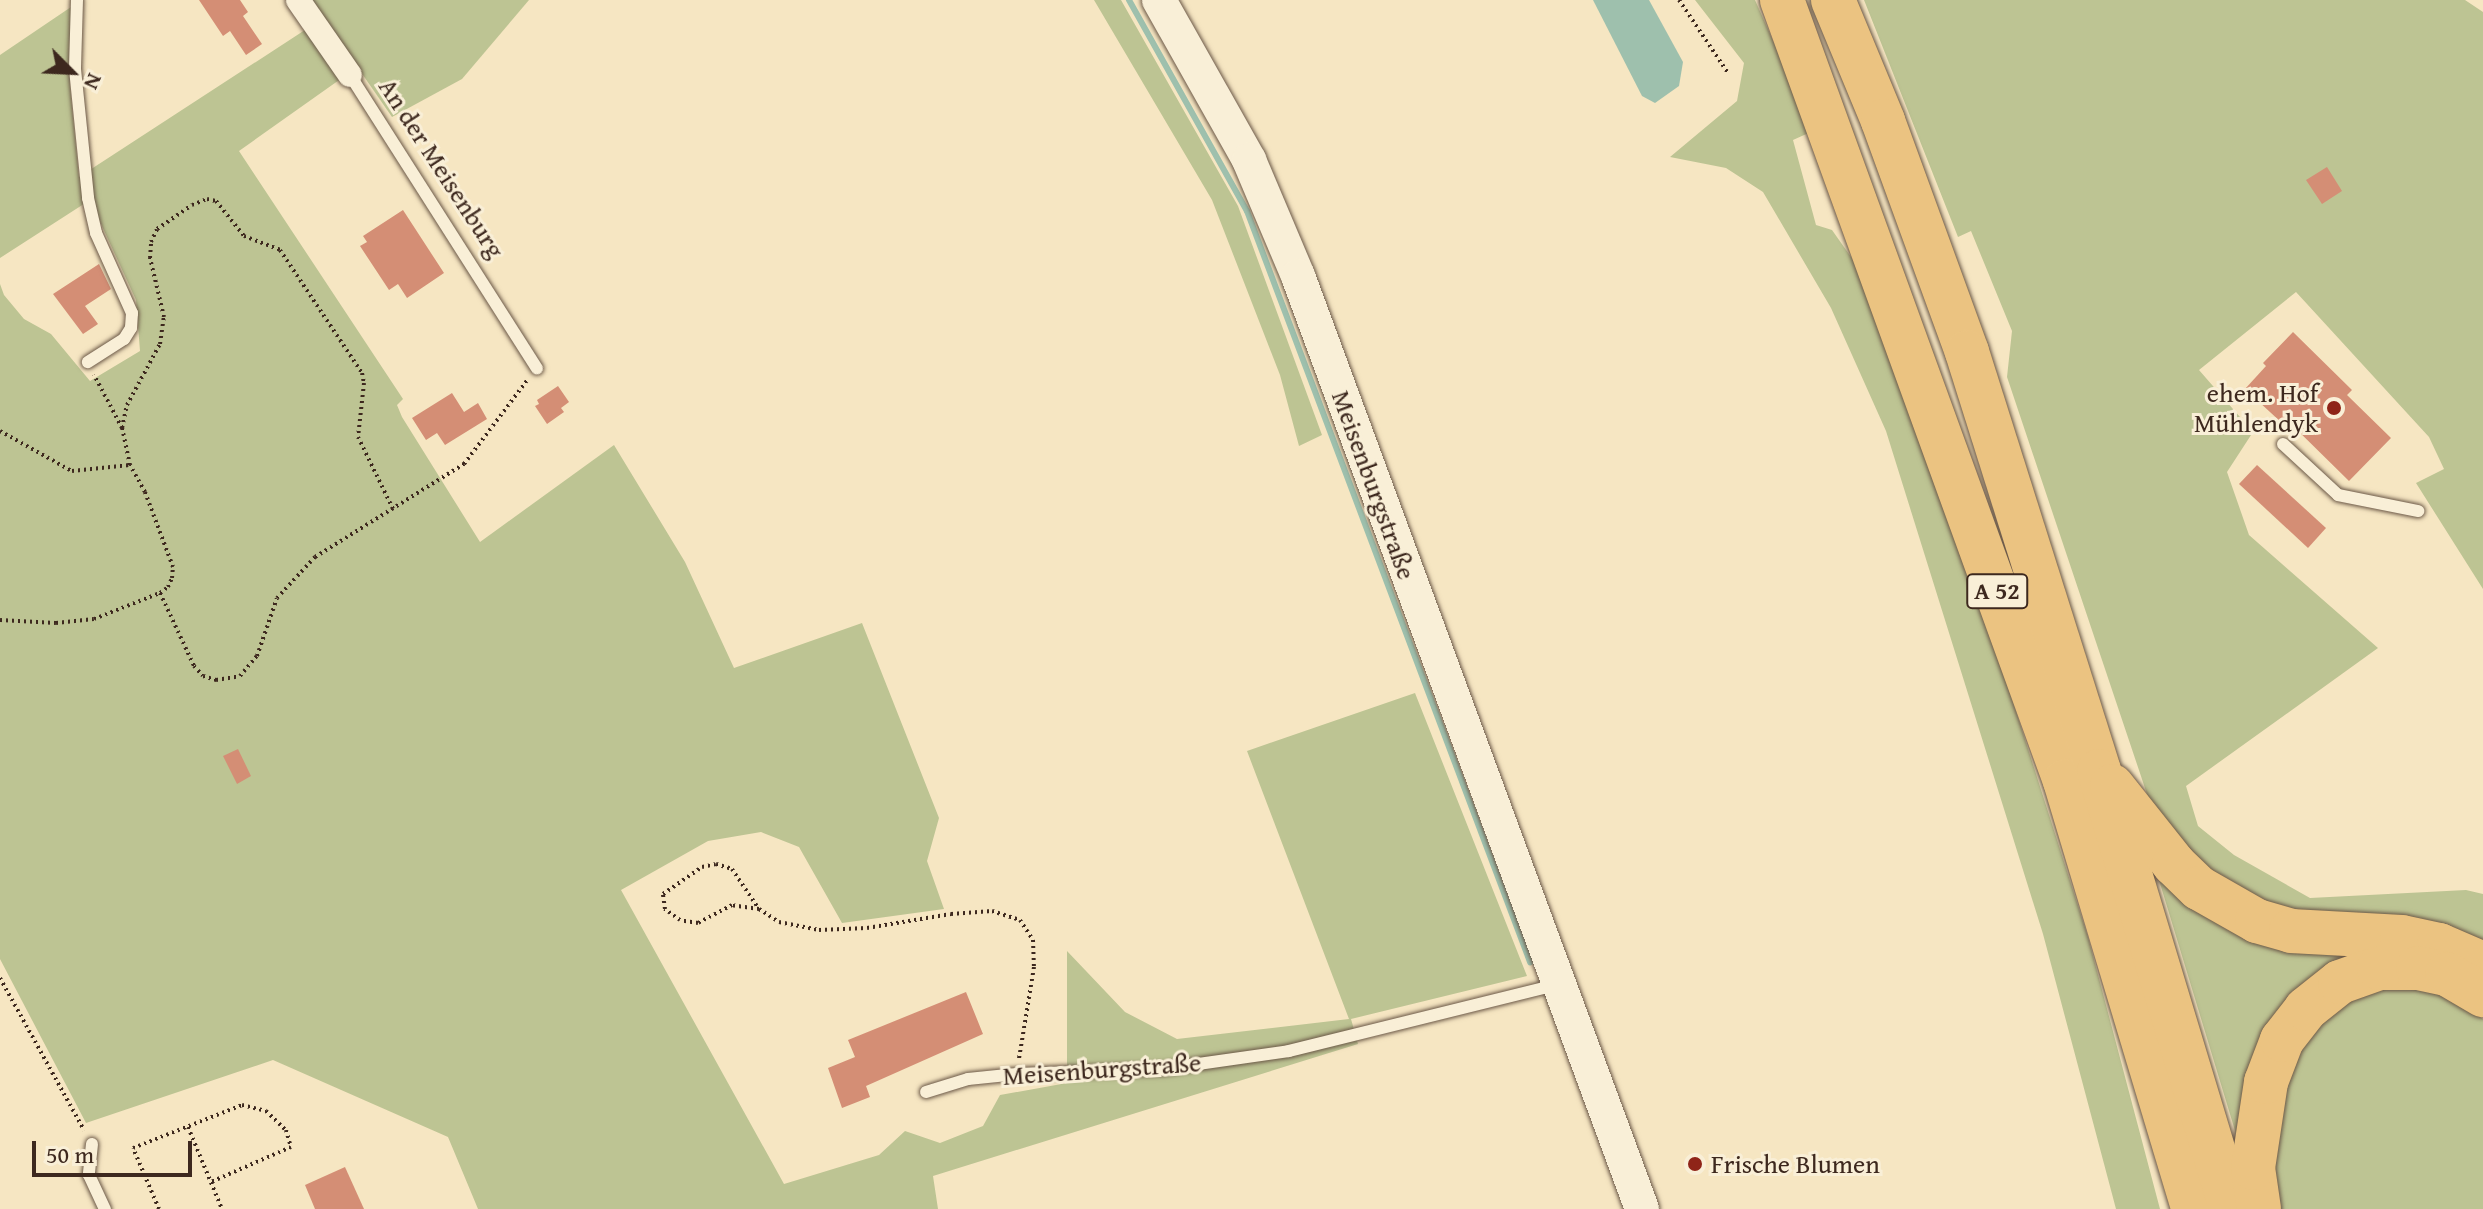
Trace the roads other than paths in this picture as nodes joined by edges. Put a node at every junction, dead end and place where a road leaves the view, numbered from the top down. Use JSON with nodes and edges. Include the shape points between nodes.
{"nodes":[{"id":1,"x":77,"y":0,"type":"edge"},
{"id":2,"x":298,"y":0,"type":"edge"},
{"id":3,"x":1159,"y":0,"type":"edge"},
{"id":4,"x":1782,"y":0,"type":"edge"},
{"id":5,"x":1833,"y":0,"type":"edge"},
{"id":6,"x":350,"y":75,"type":"joint"},
{"id":7,"x":88,"y":362,"type":"road end"},
{"id":8,"x":537,"y":368,"type":"road end"},
{"id":9,"x":2283,"y":444,"type":"dead end"},
{"id":10,"x":2418,"y":511,"type":"dead end"},
{"id":11,"x":2099,"y":771,"type":"junction"},
{"id":12,"x":2483,"y":964,"type":"edge"},
{"id":13,"x":1558,"y":984,"type":"junction"},
{"id":14,"x":2483,"y":995,"type":"edge"},
{"id":15,"x":926,"y":1092,"type":"dead end"},
{"id":16,"x":92,"y":1144,"type":"road end"},
{"id":17,"x":105,"y":1209,"type":"edge"},
{"id":18,"x":1642,"y":1209,"type":"edge"},
{"id":19,"x":2193,"y":1209,"type":"edge"},
{"id":20,"x":2231,"y":1209,"type":"edge"},
{"id":21,"x":2259,"y":1209,"type":"edge"}],
"edges":[{"from":1,"to":7,"type":"lane","via":[[79,131],[96,233],[132,313],[124,339]]},
{"from":2,"to":6,"type":"street","name":"An der Meisenburg"},
{"from":3,"to":13,"type":"main road","name":"Meisenburgstraße","via":[[1249,160],[1298,276]]},
{"from":4,"to":19,"type":"highway","number":"A 52","via":[[2065,781]]},
{"from":5,"to":11,"type":"highway","number":"A 52","via":[[1967,352]]},
{"from":6,"to":8,"type":"lane","name":"An der Meisenburg"},
{"from":9,"to":10,"type":"lane","via":[[2338,495]]},
{"from":11,"to":12,"type":"highway","via":[[2174,864],[2199,888],[2238,912],[2291,931],[2402,937],[2439,945]]},
{"from":11,"to":20,"type":"highway","number":"A 52"},
{"from":13,"to":15,"type":"lane","name":"Meisenburgstraße","via":[[1289,1051],[1163,1069],[968,1079]]},
{"from":13,"to":18,"type":"main road","name":"Meisenburgstraße"},
{"from":14,"to":21,"type":"highway","via":[[2447,974],[2379,968],[2340,982],[2306,1009],[2282,1040],[2266,1082],[2253,1168]]},
{"from":16,"to":17,"type":"lane","via":[[89,1175]]}]}
